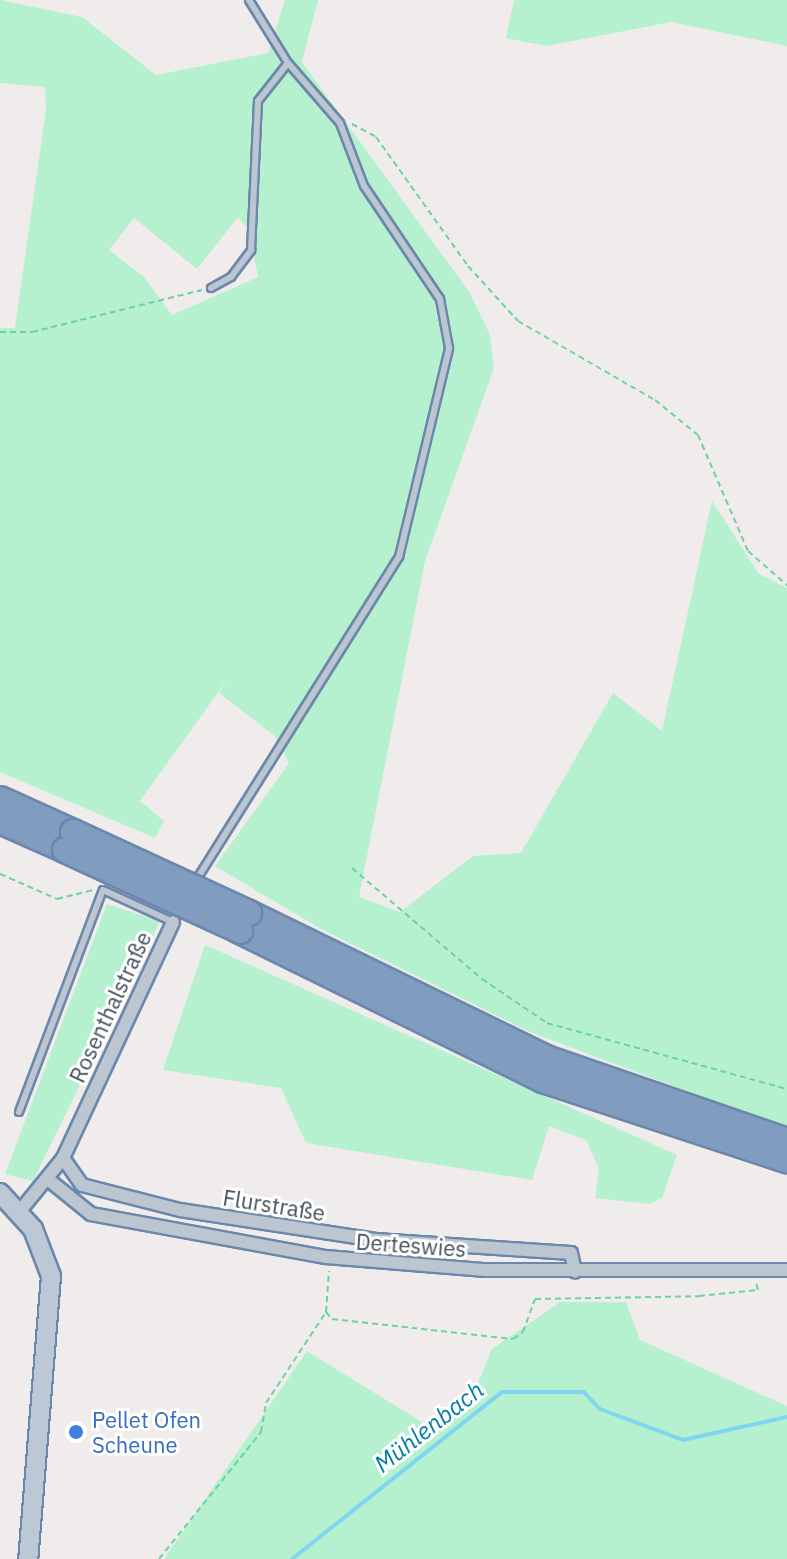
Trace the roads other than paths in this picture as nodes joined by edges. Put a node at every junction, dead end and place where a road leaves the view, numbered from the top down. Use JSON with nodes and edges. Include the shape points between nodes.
{"nodes":[{"id":1,"x":249,"y":0,"type":"edge"},
{"id":2,"x":288,"y":63,"type":"junction"},
{"id":3,"x":211,"y":288,"type":"road end"},
{"id":4,"x":0,"y":799,"type":"edge"},
{"id":5,"x":0,"y":821,"type":"edge"},
{"id":6,"x":69,"y":841,"type":"junction"},
{"id":7,"x":173,"y":922,"type":"junction"},
{"id":8,"x":245,"y":922,"type":"junction"},
{"id":9,"x":19,"y":1112,"type":"dead end"},
{"id":10,"x":787,"y":1141,"type":"edge"},
{"id":11,"x":63,"y":1158,"type":"junction"},
{"id":12,"x":787,"y":1160,"type":"edge"},
{"id":13,"x":49,"y":1180,"type":"junction"},
{"id":14,"x":0,"y":1193,"type":"edge"},
{"id":15,"x":20,"y":1211,"type":"junction"},
{"id":16,"x":787,"y":1270,"type":"edge"},
{"id":17,"x":575,"y":1272,"type":"junction"},
{"id":18,"x":28,"y":1559,"type":"edge"}],
"edges":[{"from":1,"to":2,"type":"lane"},
{"from":2,"to":3,"type":"lane","via":[[258,101],[251,250],[231,277]]},
{"from":2,"to":7,"type":"lane","via":[[340,123],[364,186],[440,299],[448,326],[446,372],[399,557],[381,595]]},
{"from":4,"to":6,"type":"highway"},
{"from":5,"to":6,"type":"highway"},
{"from":6,"to":8,"type":"highway","bridge":true},
{"from":7,"to":9,"type":"lane","name":"Rosenthalstraße","via":[[103,890]]},
{"from":7,"to":11,"type":"street","name":"Rosenthalstraße"},
{"from":8,"to":10,"type":"highway","via":[[546,1058],[661,1103]]},
{"from":8,"to":12,"type":"highway","via":[[543,1080]]},
{"from":11,"to":13,"type":"street","name":"Rosenthalstraße"},
{"from":11,"to":17,"type":"street","name":"Flurstraße","via":[[82,1185],[180,1210],[376,1240],[571,1253]]},
{"from":13,"to":15,"type":"street","name":"Rosenthalstraße"},
{"from":13,"to":17,"type":"street","name":"Derteswies","via":[[91,1214],[326,1257]]},
{"from":14,"to":15,"type":"main road"},
{"from":15,"to":18,"type":"main road","via":[[51,1276]]},
{"from":16,"to":17,"type":"street","name":"Derteswies"}]}
